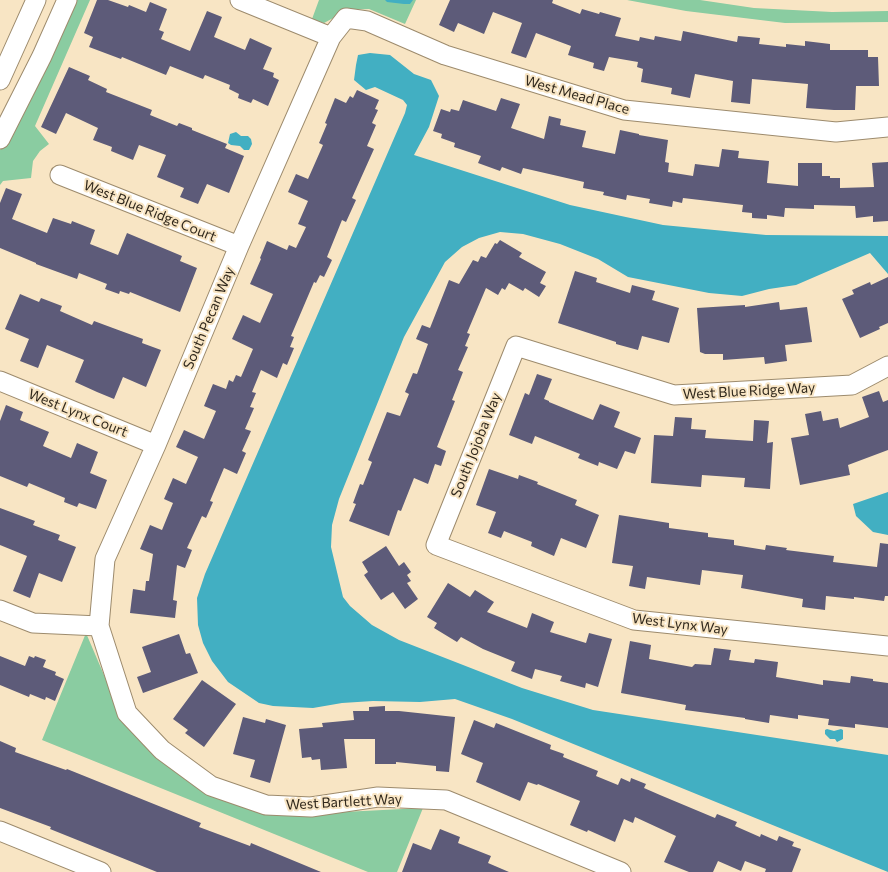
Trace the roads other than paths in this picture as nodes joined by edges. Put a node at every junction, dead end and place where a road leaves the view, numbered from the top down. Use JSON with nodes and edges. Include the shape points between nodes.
{"nodes":[{"id":1,"x":36,"y":0,"type":"edge"},
{"id":2,"x":67,"y":0,"type":"edge"},
{"id":3,"x":240,"y":0,"type":"edge"},
{"id":4,"x":346,"y":18,"type":"joint"},
{"id":5,"x":331,"y":37,"type":"junction"},
{"id":6,"x":0,"y":80,"type":"edge"},
{"id":7,"x":888,"y":127,"type":"edge"},
{"id":8,"x":0,"y":138,"type":"edge"},
{"id":9,"x":60,"y":175,"type":"dead end"},
{"id":10,"x":239,"y":246,"type":"junction"},
{"id":11,"x":516,"y":346,"type":"joint"},
{"id":12,"x":888,"y":366,"type":"edge"},
{"id":13,"x":0,"y":381,"type":"edge"},
{"id":14,"x":156,"y":444,"type":"junction"},
{"id":15,"x":436,"y":545,"type":"joint"},
{"id":16,"x":0,"y":610,"type":"edge"},
{"id":17,"x":99,"y":626,"type":"junction"},
{"id":18,"x":888,"y":646,"type":"edge"},
{"id":19,"x":0,"y":831,"type":"edge"},
{"id":20,"x":101,"y":872,"type":"edge"},
{"id":21,"x":621,"y":872,"type":"edge"}],
"edges":[{"from":1,"to":6,"type":"street"},
{"from":2,"to":8,"type":"street"},
{"from":3,"to":5,"type":"street"},
{"from":4,"to":5,"type":"street","name":"South Pecan Way"},
{"from":4,"to":7,"type":"street","name":"West Mead Place","via":[[367,21],[446,55],[624,110],[836,132]]},
{"from":5,"to":10,"type":"street","name":"South Pecan Way"},
{"from":9,"to":10,"type":"street","name":"West Blue Ridge Court"},
{"from":10,"to":14,"type":"street","name":"South Pecan Way"},
{"from":11,"to":12,"type":"street","name":"West Blue Ridge Way","via":[[674,395],[852,385]]},
{"from":11,"to":15,"type":"street","name":"South Jojoba Way"},
{"from":13,"to":14,"type":"street","name":"West Lynx Court"},
{"from":14,"to":17,"type":"street","name":"South Pecan Way","via":[[105,559]]},
{"from":15,"to":18,"type":"street","name":"West Lynx Way","via":[[634,620]]},
{"from":16,"to":17,"type":"street","via":[[33,623]]},
{"from":17,"to":21,"type":"street","name":"West Bartlett Way","via":[[128,714],[162,750],[211,786],[266,805],[311,807],[378,797],[446,800]]},
{"from":19,"to":20,"type":"street"}]}
